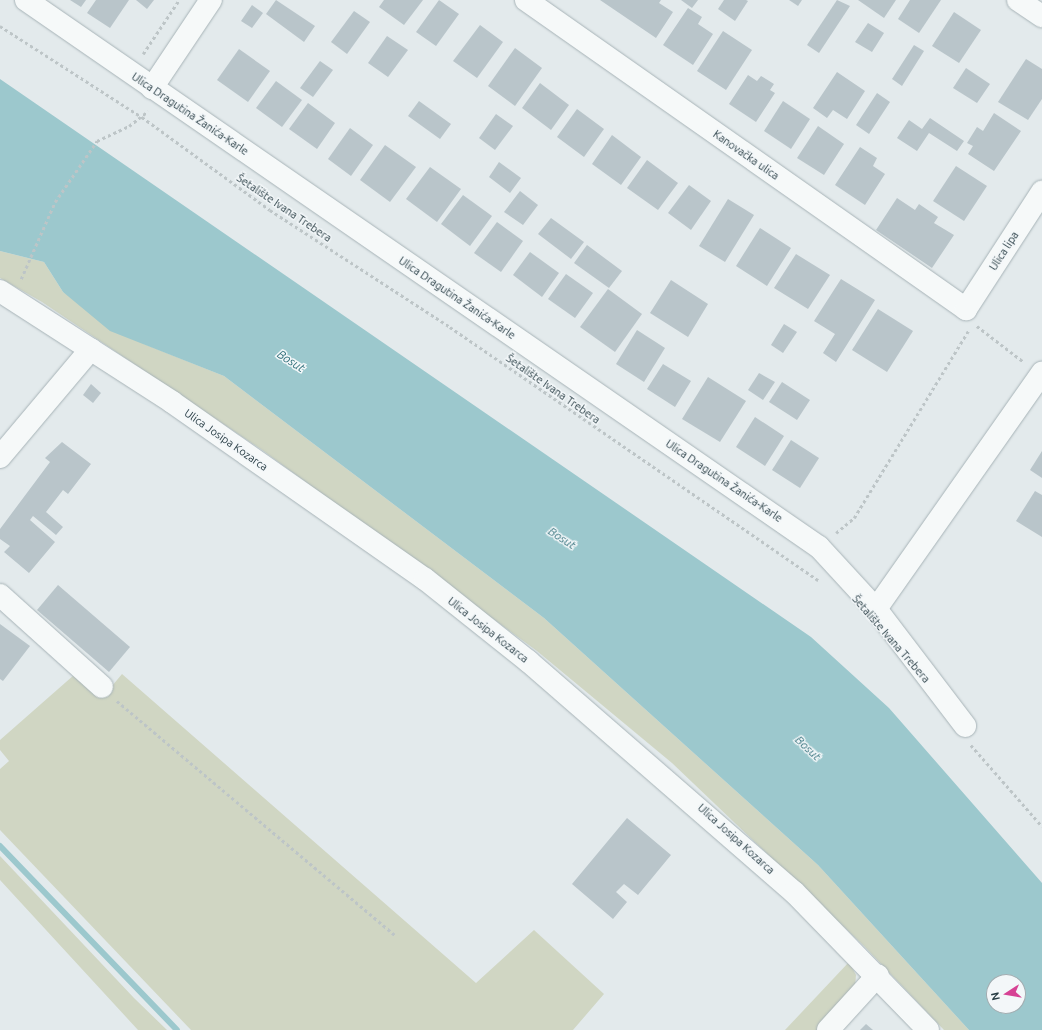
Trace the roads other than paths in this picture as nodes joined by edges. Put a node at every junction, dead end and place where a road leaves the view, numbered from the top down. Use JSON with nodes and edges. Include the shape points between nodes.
{"nodes":[{"id":1,"x":26,"y":0,"type":"edge"},
{"id":2,"x":211,"y":0,"type":"edge"},
{"id":3,"x":526,"y":0,"type":"edge"},
{"id":4,"x":1018,"y":0,"type":"edge"},
{"id":5,"x":1042,"y":16,"type":"edge"},
{"id":6,"x":152,"y":87,"type":"junction"},
{"id":7,"x":1042,"y":192,"type":"edge"},
{"id":8,"x":0,"y":291,"type":"edge"},
{"id":9,"x":969,"y":320,"type":"joint"},
{"id":10,"x":90,"y":349,"type":"junction"},
{"id":11,"x":1042,"y":374,"type":"edge"},
{"id":12,"x":0,"y":457,"type":"edge"},
{"id":13,"x":0,"y":595,"type":"edge"},
{"id":14,"x":876,"y":609,"type":"junction"},
{"id":15,"x":102,"y":687,"type":"road end"},
{"id":16,"x":966,"y":733,"type":"road end"},
{"id":17,"x":878,"y":975,"type":"junction"},
{"id":18,"x":828,"y":1030,"type":"edge"},
{"id":19,"x":928,"y":1030,"type":"edge"}],
"edges":[{"from":1,"to":6,"type":"street","name":"Ulica Dragutina Žanića-Karle"},
{"from":2,"to":6,"type":"street"},
{"from":3,"to":9,"type":"street","name":"Kanovačka ulica"},
{"from":4,"to":5,"type":"street"},
{"from":6,"to":14,"type":"street","name":"Ulica Dragutina Žanića-Karle","via":[[820,546]]},
{"from":7,"to":9,"type":"street","name":"Ulica lipa"},
{"from":8,"to":10,"type":"street","name":"Ulica Josipa Kozarca"},
{"from":10,"to":12,"type":"street"},
{"from":10,"to":17,"type":"street","name":"Ulica Josipa Kozarca","via":[[425,580],[528,661],[713,818],[794,892]]},
{"from":11,"to":14,"type":"street"},
{"from":13,"to":15,"type":"street"},
{"from":14,"to":16,"type":"street","name":"Ulica Dragutina Žanića-Karle"},
{"from":17,"to":18,"type":"street"},
{"from":17,"to":19,"type":"street","name":"Ulica Josipa Kozarca"}]}
